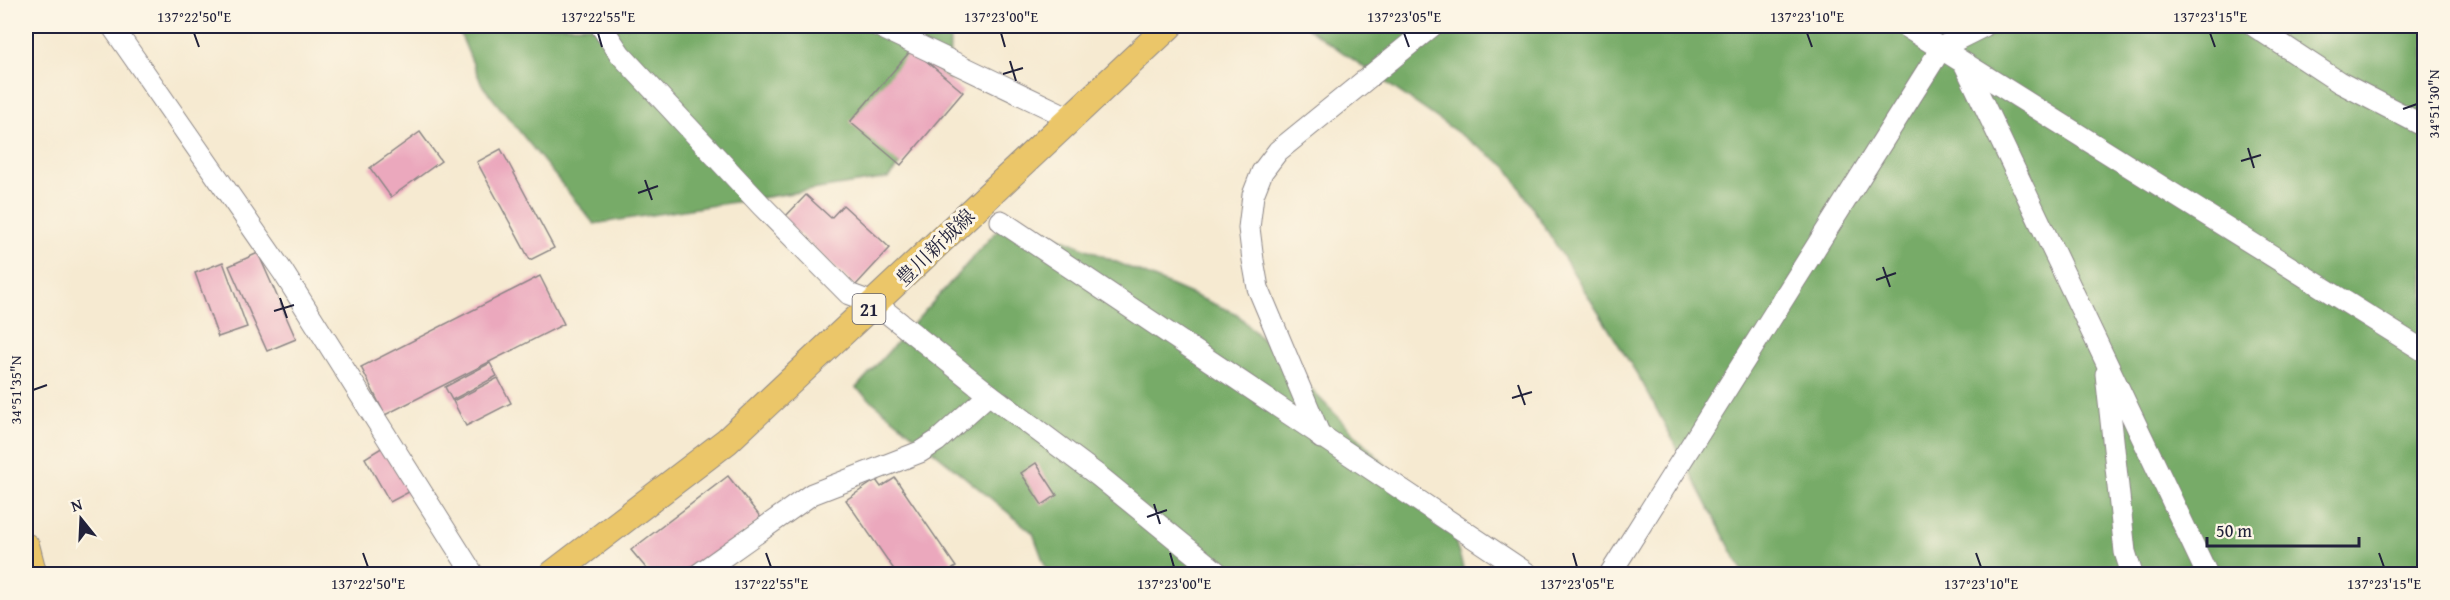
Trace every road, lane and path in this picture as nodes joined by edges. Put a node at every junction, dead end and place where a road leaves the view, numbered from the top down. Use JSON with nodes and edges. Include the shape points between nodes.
{"nodes":[{"id":1,"x":112,"y":26,"type":"edge"},
{"id":2,"x":601,"y":26,"type":"edge"},
{"id":3,"x":878,"y":26,"type":"edge"},
{"id":4,"x":1169,"y":26,"type":"edge"},
{"id":5,"x":1432,"y":26,"type":"edge"},
{"id":6,"x":1905,"y":26,"type":"edge"},
{"id":7,"x":1984,"y":26,"type":"edge"},
{"id":8,"x":2254,"y":26,"type":"edge"},
{"id":9,"x":1942,"y":47,"type":"junction"},
{"id":10,"x":1965,"y":64,"type":"junction"},
{"id":11,"x":1070,"y":118,"type":"junction"},
{"id":12,"x":2424,"y":126,"type":"edge"},
{"id":13,"x":1001,"y":221,"type":"dead end"},
{"id":14,"x":876,"y":304,"type":"junction"},
{"id":15,"x":2424,"y":351,"type":"edge"},
{"id":16,"x":2104,"y":358,"type":"junction"},
{"id":17,"x":989,"y":394,"type":"junction"},
{"id":18,"x":1321,"y":438,"type":"junction"},
{"id":19,"x":26,"y":547,"type":"edge"},
{"id":20,"x":33,"y":574,"type":"edge"},
{"id":21,"x":473,"y":574,"type":"edge"},
{"id":22,"x":553,"y":574,"type":"edge"},
{"id":23,"x":699,"y":574,"type":"edge"},
{"id":24,"x":1219,"y":574,"type":"edge"},
{"id":25,"x":1528,"y":574,"type":"edge"},
{"id":26,"x":1610,"y":574,"type":"edge"},
{"id":27,"x":2132,"y":574,"type":"edge"},
{"id":28,"x":2207,"y":574,"type":"edge"}],
"edges":[{"from":1,"to":21,"type":"street","via":[[284,272]]},
{"from":2,"to":14,"type":"street","via":[[620,54],[849,294]]},
{"from":3,"to":11,"type":"street"},
{"from":4,"to":11,"type":"main road","name":"豊川新城線","number":"21"},
{"from":5,"to":18,"type":"street","via":[[1278,151],[1253,195],[1250,228],[1258,288]]},
{"from":6,"to":9,"type":"street"},
{"from":7,"to":9,"type":"street"},
{"from":8,"to":12,"type":"street","via":[[2339,82]]},
{"from":9,"to":10,"type":"street"},
{"from":9,"to":26,"type":"street"},
{"from":10,"to":15,"type":"street"},
{"from":10,"to":16,"type":"street"},
{"from":11,"to":14,"type":"main road","name":"豊川新城線","number":"21"},
{"from":13,"to":18,"type":"street"},
{"from":14,"to":17,"type":"street"},
{"from":14,"to":22,"type":"main road","name":"豊川新城線","number":"21","via":[[727,441]]},
{"from":16,"to":27,"type":"street","via":[[2125,552]]},
{"from":16,"to":28,"type":"street"},
{"from":17,"to":23,"type":"street","via":[[938,441],[920,452],[812,494]]},
{"from":17,"to":24,"type":"street","via":[[1100,477]]},
{"from":18,"to":25,"type":"street"},
{"from":19,"to":20,"type":"main road"}]}
